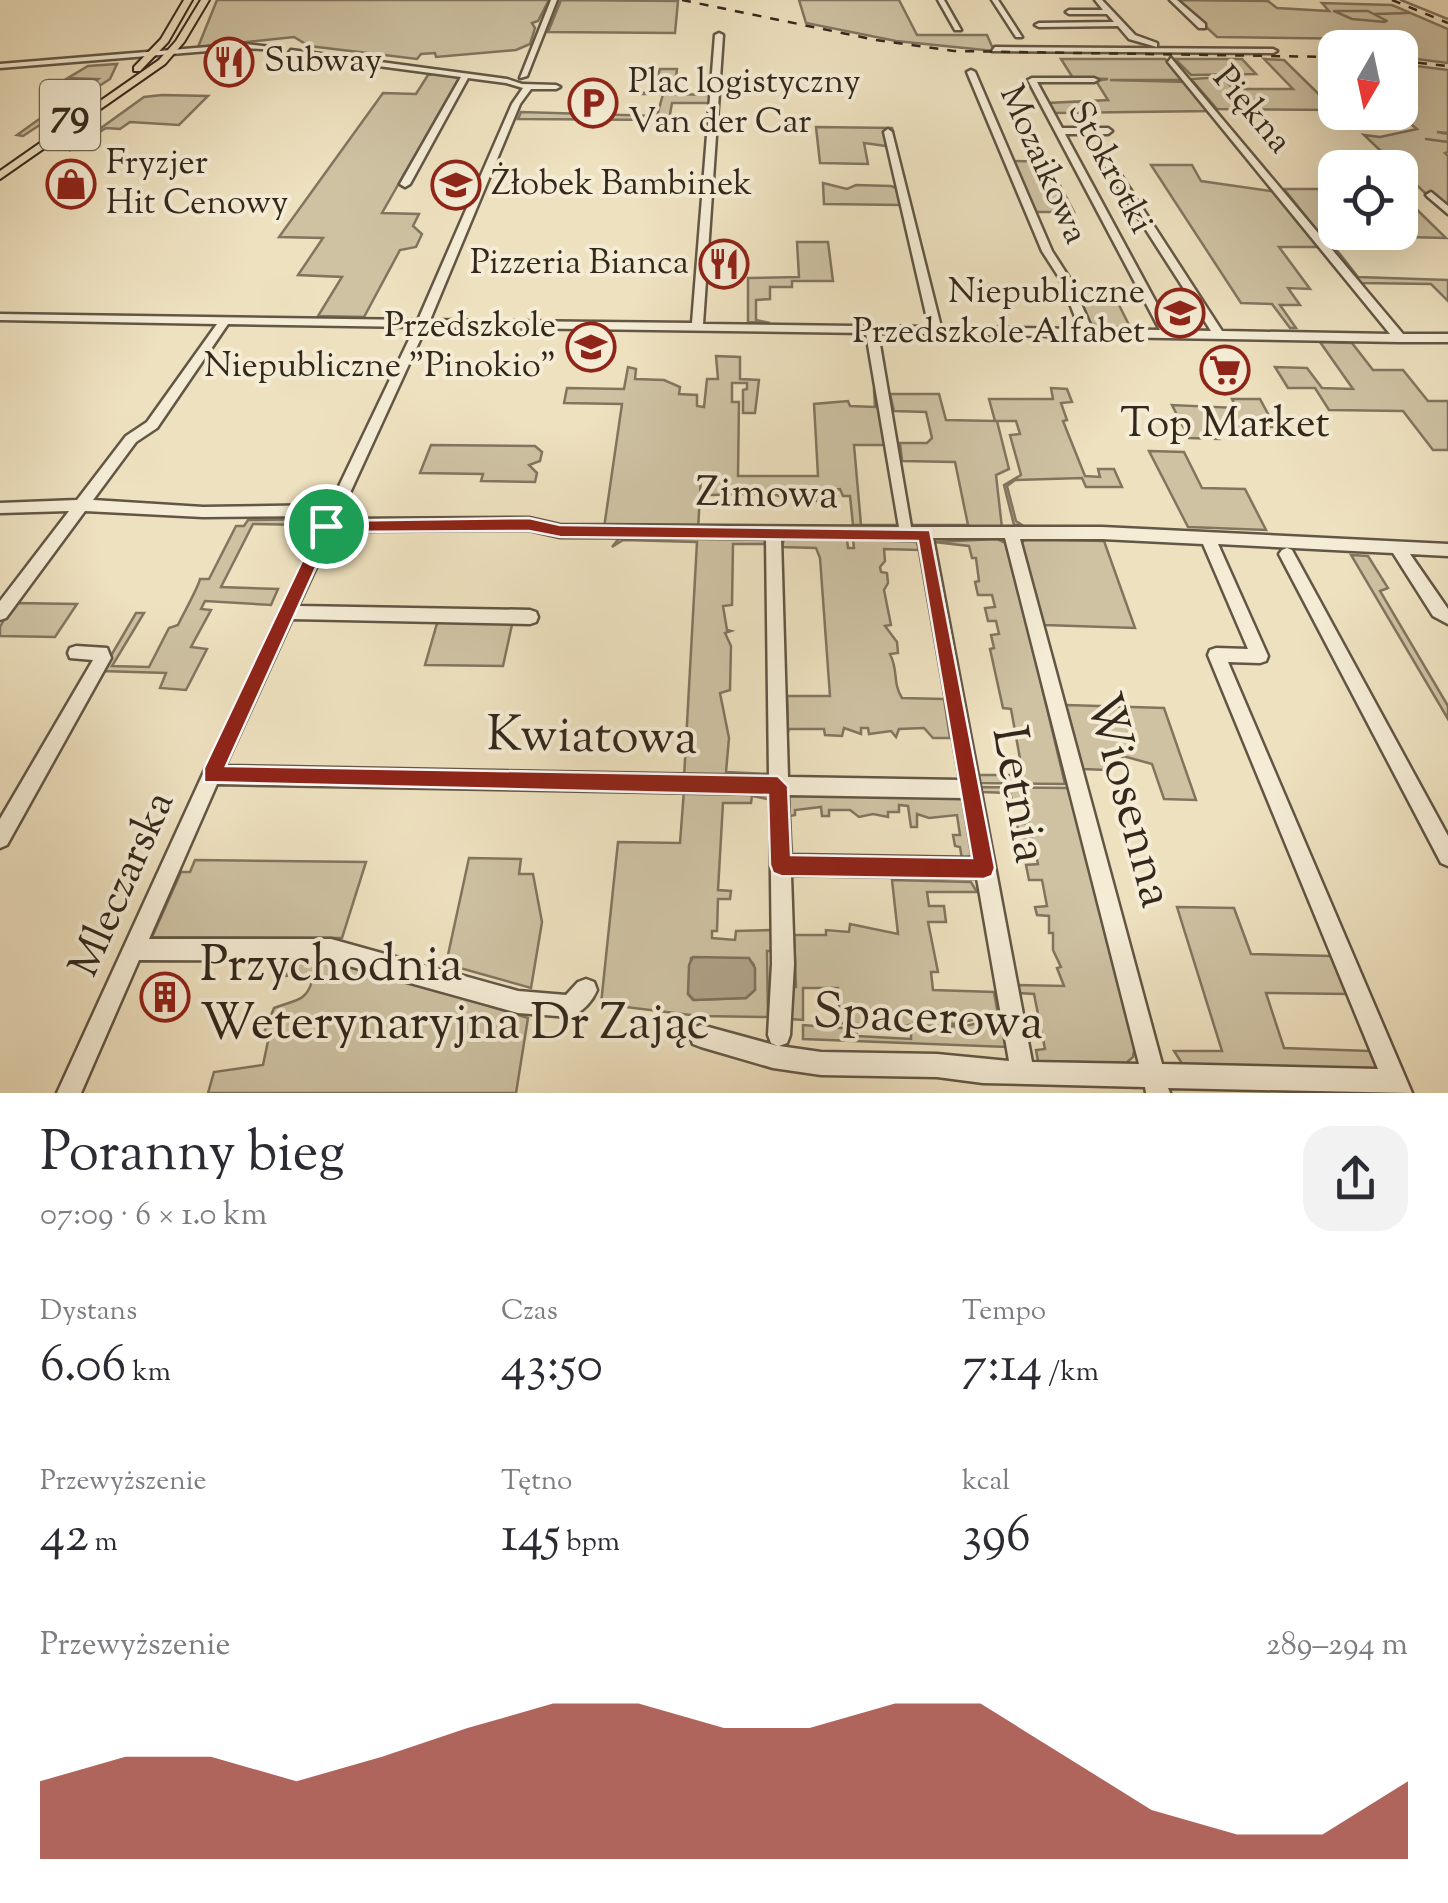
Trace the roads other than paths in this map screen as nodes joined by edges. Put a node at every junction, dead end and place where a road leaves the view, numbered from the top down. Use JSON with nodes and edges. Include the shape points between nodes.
{"nodes":[{"id":1,"x":188,"y":0,"type":"edge"},
{"id":2,"x":205,"y":0,"type":"edge"},
{"id":3,"x":554,"y":0,"type":"edge"},
{"id":4,"x":941,"y":0,"type":"edge"},
{"id":5,"x":995,"y":0,"type":"edge"},
{"id":6,"x":1098,"y":0,"type":"edge"},
{"id":7,"x":1173,"y":0,"type":"edge"},
{"id":8,"x":1069,"y":12,"type":"dead end"},
{"id":9,"x":1108,"y":12,"type":"junction"},
{"id":10,"x":1120,"y":24,"type":"junction"},
{"id":11,"x":1039,"y":25,"type":"dead end"},
{"id":12,"x":1202,"y":26,"type":"dead end"},
{"id":13,"x":958,"y":28,"type":"dead end"},
{"id":14,"x":719,"y":35,"type":"dead end"},
{"id":15,"x":1019,"y":36,"type":"dead end"},
{"id":16,"x":995,"y":49,"type":"dead end"},
{"id":17,"x":1162,"y":50,"type":"junction"},
{"id":18,"x":1273,"y":51,"type":"dead end"},
{"id":19,"x":171,"y":54,"type":"junction"},
{"id":20,"x":150,"y":58,"type":"junction"},
{"id":21,"x":126,"y":60,"type":"junction"},
{"id":22,"x":1171,"y":60,"type":"dead end"},
{"id":23,"x":530,"y":62,"type":"junction"},
{"id":24,"x":422,"y":67,"type":"junction"},
{"id":25,"x":0,"y":68,"type":"edge"},
{"id":26,"x":139,"y":68,"type":"junction"},
{"id":27,"x":971,"y":72,"type":"dead end"},
{"id":28,"x":477,"y":73,"type":"junction"},
{"id":29,"x":466,"y":75,"type":"junction"},
{"id":30,"x":1094,"y":80,"type":"dead end"},
{"id":31,"x":524,"y":84,"type":"junction"},
{"id":32,"x":1058,"y":131,"type":"junction"},
{"id":33,"x":1108,"y":131,"type":"dead end"},
{"id":34,"x":888,"y":132,"type":"dead end"},
{"id":35,"x":1101,"y":152,"type":"dead end"},
{"id":36,"x":0,"y":162,"type":"edge"},
{"id":37,"x":1076,"y":165,"type":"junction"},
{"id":38,"x":1110,"y":166,"type":"junction"},
{"id":39,"x":0,"y":176,"type":"edge"},
{"id":40,"x":404,"y":184,"type":"dead end"},
{"id":41,"x":1431,"y":195,"type":"dead end"},
{"id":42,"x":1448,"y":211,"type":"edge"},
{"id":43,"x":0,"y":317,"type":"edge"},
{"id":44,"x":225,"y":320,"type":"junction"},
{"id":45,"x":422,"y":324,"type":"junction"},
{"id":46,"x":697,"y":328,"type":"junction"},
{"id":47,"x":872,"y":330,"type":"junction"},
{"id":48,"x":936,"y":332,"type":"junction"},
{"id":49,"x":1088,"y":334,"type":"junction"},
{"id":50,"x":1168,"y":335,"type":"junction"},
{"id":51,"x":1219,"y":335,"type":"junction"},
{"id":52,"x":1400,"y":338,"type":"junction"},
{"id":53,"x":1448,"y":338,"type":"edge"},
{"id":54,"x":80,"y":504,"type":"junction"},
{"id":55,"x":0,"y":508,"type":"edge"},
{"id":56,"x":330,"y":518,"type":"junction"},
{"id":57,"x":905,"y":525,"type":"dead end"},
{"id":58,"x":1011,"y":532,"type":"junction"},
{"id":59,"x":773,"y":534,"type":"junction"},
{"id":60,"x":925,"y":535,"type":"junction"},
{"id":61,"x":1208,"y":538,"type":"junction"},
{"id":62,"x":1398,"y":548,"type":"junction"},
{"id":63,"x":1448,"y":550,"type":"edge"},
{"id":64,"x":1287,"y":554,"type":"dead end"},
{"id":65,"x":287,"y":612,"type":"junction"},
{"id":66,"x":0,"y":613,"type":"edge"},
{"id":67,"x":530,"y":617,"type":"dead end"},
{"id":68,"x":1448,"y":617,"type":"edge"},
{"id":69,"x":76,"y":652,"type":"dead end"},
{"id":70,"x":212,"y":775,"type":"junction"},
{"id":71,"x":778,"y":786,"type":"junction"},
{"id":72,"x":970,"y":789,"type":"junction"},
{"id":73,"x":0,"y":838,"type":"edge"},
{"id":74,"x":1448,"y":856,"type":"edge"},
{"id":75,"x":781,"y":865,"type":"junction"},
{"id":76,"x":984,"y":868,"type":"junction"},
{"id":77,"x":134,"y":949,"type":"junction"},
{"id":78,"x":586,"y":990,"type":"dead end"},
{"id":79,"x":701,"y":1036,"type":"dead end"},
{"id":80,"x":779,"y":1036,"type":"dead end"},
{"id":81,"x":1022,"y":1072,"type":"junction"},
{"id":82,"x":1156,"y":1084,"type":"edge"},
{"id":83,"x":1398,"y":1087,"type":"edge"},
{"id":84,"x":69,"y":1093,"type":"edge"}],
"edges":[{"from":1,"to":20,"type":"main road","number":"79"},
{"from":2,"to":19,"type":"main road","number":"79"},
{"from":3,"to":23,"type":"street","name":"Mleczarska"},
{"from":4,"to":13,"type":"street"},
{"from":5,"to":15,"type":"street"},
{"from":6,"to":9,"type":"street"},
{"from":7,"to":12,"type":"street"},
{"from":8,"to":9,"type":"street"},
{"from":9,"to":10,"type":"street"},
{"from":10,"to":11,"type":"street"},
{"from":10,"to":17,"type":"street"},
{"from":14,"to":46,"type":"street"},
{"from":16,"to":17,"type":"street"},
{"from":17,"to":18,"type":"street"},
{"from":19,"to":20,"type":"main road","number":"79"},
{"from":19,"to":24,"type":"street","via":[[293,50]]},
{"from":20,"to":21,"type":"street"},
{"from":20,"to":25,"type":"street"},
{"from":20,"to":26,"type":"main road","number":"79"},
{"from":20,"to":39,"type":"main road","number":"79"},
{"from":21,"to":25,"type":"street"},
{"from":21,"to":26,"type":"main road"},
{"from":22,"to":52,"type":"street","name":"Piękna"},
{"from":23,"to":28,"type":"street","via":[[508,73]]},
{"from":23,"to":31,"type":"street","name":"Mleczarska"},
{"from":24,"to":28,"type":"street"},
{"from":24,"to":29,"type":"street"},
{"from":26,"to":36,"type":"main road","number":"79"},
{"from":27,"to":49,"type":"street","name":"Mozaikowa"},
{"from":28,"to":31,"type":"street"},
{"from":29,"to":31,"type":"street"},
{"from":29,"to":40,"type":"street"},
{"from":30,"to":32,"type":"street","name":"Stokrotki","via":[[1032,80]]},
{"from":31,"to":45,"type":"street","name":"Mleczarska"},
{"from":32,"to":33,"type":"street"},
{"from":32,"to":37,"type":"street","name":"Stokrotki"},
{"from":34,"to":48,"type":"street"},
{"from":35,"to":38,"type":"street"},
{"from":37,"to":38,"type":"street"},
{"from":37,"to":50,"type":"street","name":"Stokrotki"},
{"from":38,"to":51,"type":"street"},
{"from":41,"to":42,"type":"street"},
{"from":43,"to":44,"type":"street"},
{"from":44,"to":45,"type":"street"},
{"from":44,"to":54,"type":"street","via":[[152,425],[130,439]]},
{"from":45,"to":46,"type":"street"},
{"from":45,"to":56,"type":"street","name":"Mleczarska"},
{"from":46,"to":47,"type":"street"},
{"from":47,"to":48,"type":"street"},
{"from":47,"to":57,"type":"street"},
{"from":48,"to":49,"type":"street"},
{"from":49,"to":50,"type":"street"},
{"from":50,"to":51,"type":"street"},
{"from":51,"to":52,"type":"street"},
{"from":52,"to":53,"type":"street"},
{"from":54,"to":55,"type":"street","name":"Zimowa"},
{"from":54,"to":56,"type":"street","name":"Zimowa"},
{"from":54,"to":66,"type":"street"},
{"from":56,"to":59,"type":"street","name":"Zimowa"},
{"from":56,"to":65,"type":"street","name":"Mleczarska"},
{"from":58,"to":60,"type":"street","name":"Zimowa"},
{"from":58,"to":61,"type":"street","name":"Zimowa"},
{"from":58,"to":82,"type":"street","name":"Wiosenna"},
{"from":59,"to":60,"type":"street","name":"Zimowa"},
{"from":59,"to":71,"type":"street"},
{"from":60,"to":72,"type":"street","name":"Letnia"},
{"from":61,"to":62,"type":"street","name":"Zimowa"},
{"from":61,"to":83,"type":"street","via":[[1260,656],[1216,655]]},
{"from":62,"to":63,"type":"street","name":"Zimowa"},
{"from":62,"to":68,"type":"street"},
{"from":64,"to":74,"type":"street"},
{"from":65,"to":67,"type":"street"},
{"from":65,"to":70,"type":"street","name":"Mleczarska"},
{"from":69,"to":73,"type":"street","via":[[102,658]]},
{"from":70,"to":71,"type":"street","name":"Kwiatowa"},
{"from":70,"to":77,"type":"street","name":"Mleczarska"},
{"from":71,"to":72,"type":"street","name":"Kwiatowa"},
{"from":71,"to":75,"type":"street"},
{"from":72,"to":76,"type":"street","name":"Letnia"},
{"from":75,"to":76,"type":"street"},
{"from":75,"to":80,"type":"street"},
{"from":76,"to":81,"type":"street","name":"Letnia"},
{"from":77,"to":78,"type":"street","via":[[342,951],[546,1006],[570,1006]]},
{"from":77,"to":84,"type":"street","name":"Mleczarska"},
{"from":79,"to":81,"type":"street","name":"Spacerowa","via":[[797,1060]]},
{"from":81,"to":82,"type":"street","name":"Spacerowa"},
{"from":82,"to":83,"type":"street","name":"Spacerowa"}]}
